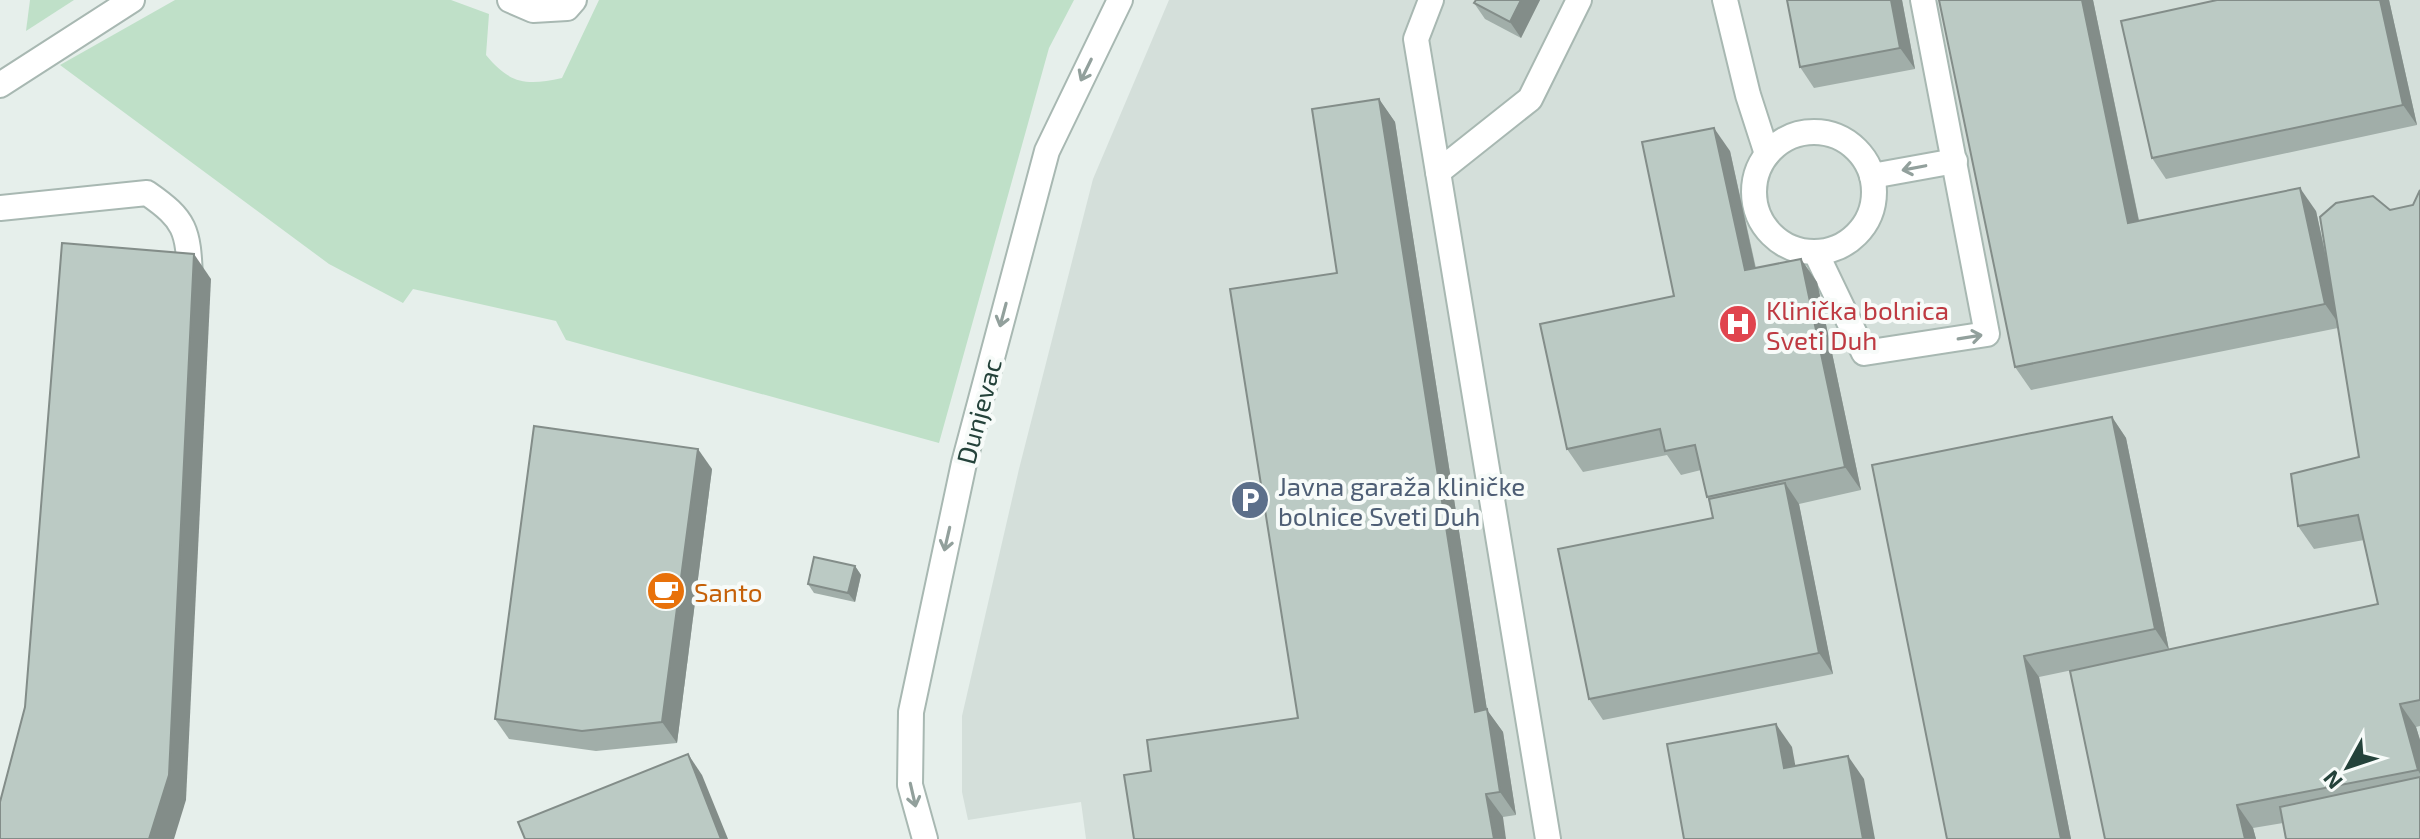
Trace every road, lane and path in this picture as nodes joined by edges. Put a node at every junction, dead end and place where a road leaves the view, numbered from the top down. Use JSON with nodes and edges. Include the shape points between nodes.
{"nodes":[{"id":1,"x":132,"y":0,"type":"edge"},
{"id":2,"x":510,"y":0,"type":"edge"},
{"id":3,"x":574,"y":0,"type":"edge"},
{"id":4,"x":1120,"y":0,"type":"edge"},
{"id":5,"x":1431,"y":0,"type":"edge"},
{"id":6,"x":1579,"y":0,"type":"edge"},
{"id":7,"x":1725,"y":0,"type":"edge"},
{"id":8,"x":1923,"y":0,"type":"edge"},
{"id":9,"x":0,"y":85,"type":"edge"},
{"id":10,"x":1767,"y":154,"type":"junction"},
{"id":11,"x":1955,"y":161,"type":"junction"},
{"id":12,"x":1438,"y":172,"type":"junction"},
{"id":13,"x":1872,"y":176,"type":"junction"},
{"id":14,"x":0,"y":208,"type":"edge"},
{"id":15,"x":1816,"y":253,"type":"junction"},
{"id":16,"x":190,"y":277,"type":"edge"},
{"id":17,"x":925,"y":839,"type":"edge"},
{"id":18,"x":1548,"y":839,"type":"edge"}],
"edges":[{"from":1,"to":9,"type":"street"},
{"from":2,"to":3,"type":"street","via":[[533,10],[567,8]]},
{"from":4,"to":17,"type":"street","name":"Dunjevac","one_way":true,"via":[[1047,151],[964,463],[911,712],[910,785]]},
{"from":5,"to":12,"type":"street","via":[[1416,39]]},
{"from":6,"to":12,"type":"street","via":[[1530,99]]},
{"from":7,"to":10,"type":"street"},
{"from":8,"to":11,"type":"street"},
{"from":10,"to":13,"type":"street","via":[[1792,136],[1823,132],[1860,151]]},
{"from":10,"to":15,"type":"street","via":[[1754,182],[1762,223],[1795,249]]},
{"from":11,"to":13,"type":"street","one_way":true},
{"from":15,"to":11,"type":"street","one_way":true,"via":[[1864,353],[1987,334]]},
{"from":12,"to":18,"type":"street"},
{"from":13,"to":15,"type":"street","via":[[1875,197],[1857,235],[1840,247]]},
{"from":14,"to":16,"type":"street","via":[[147,193],[176,213],[188,244]]}]}
